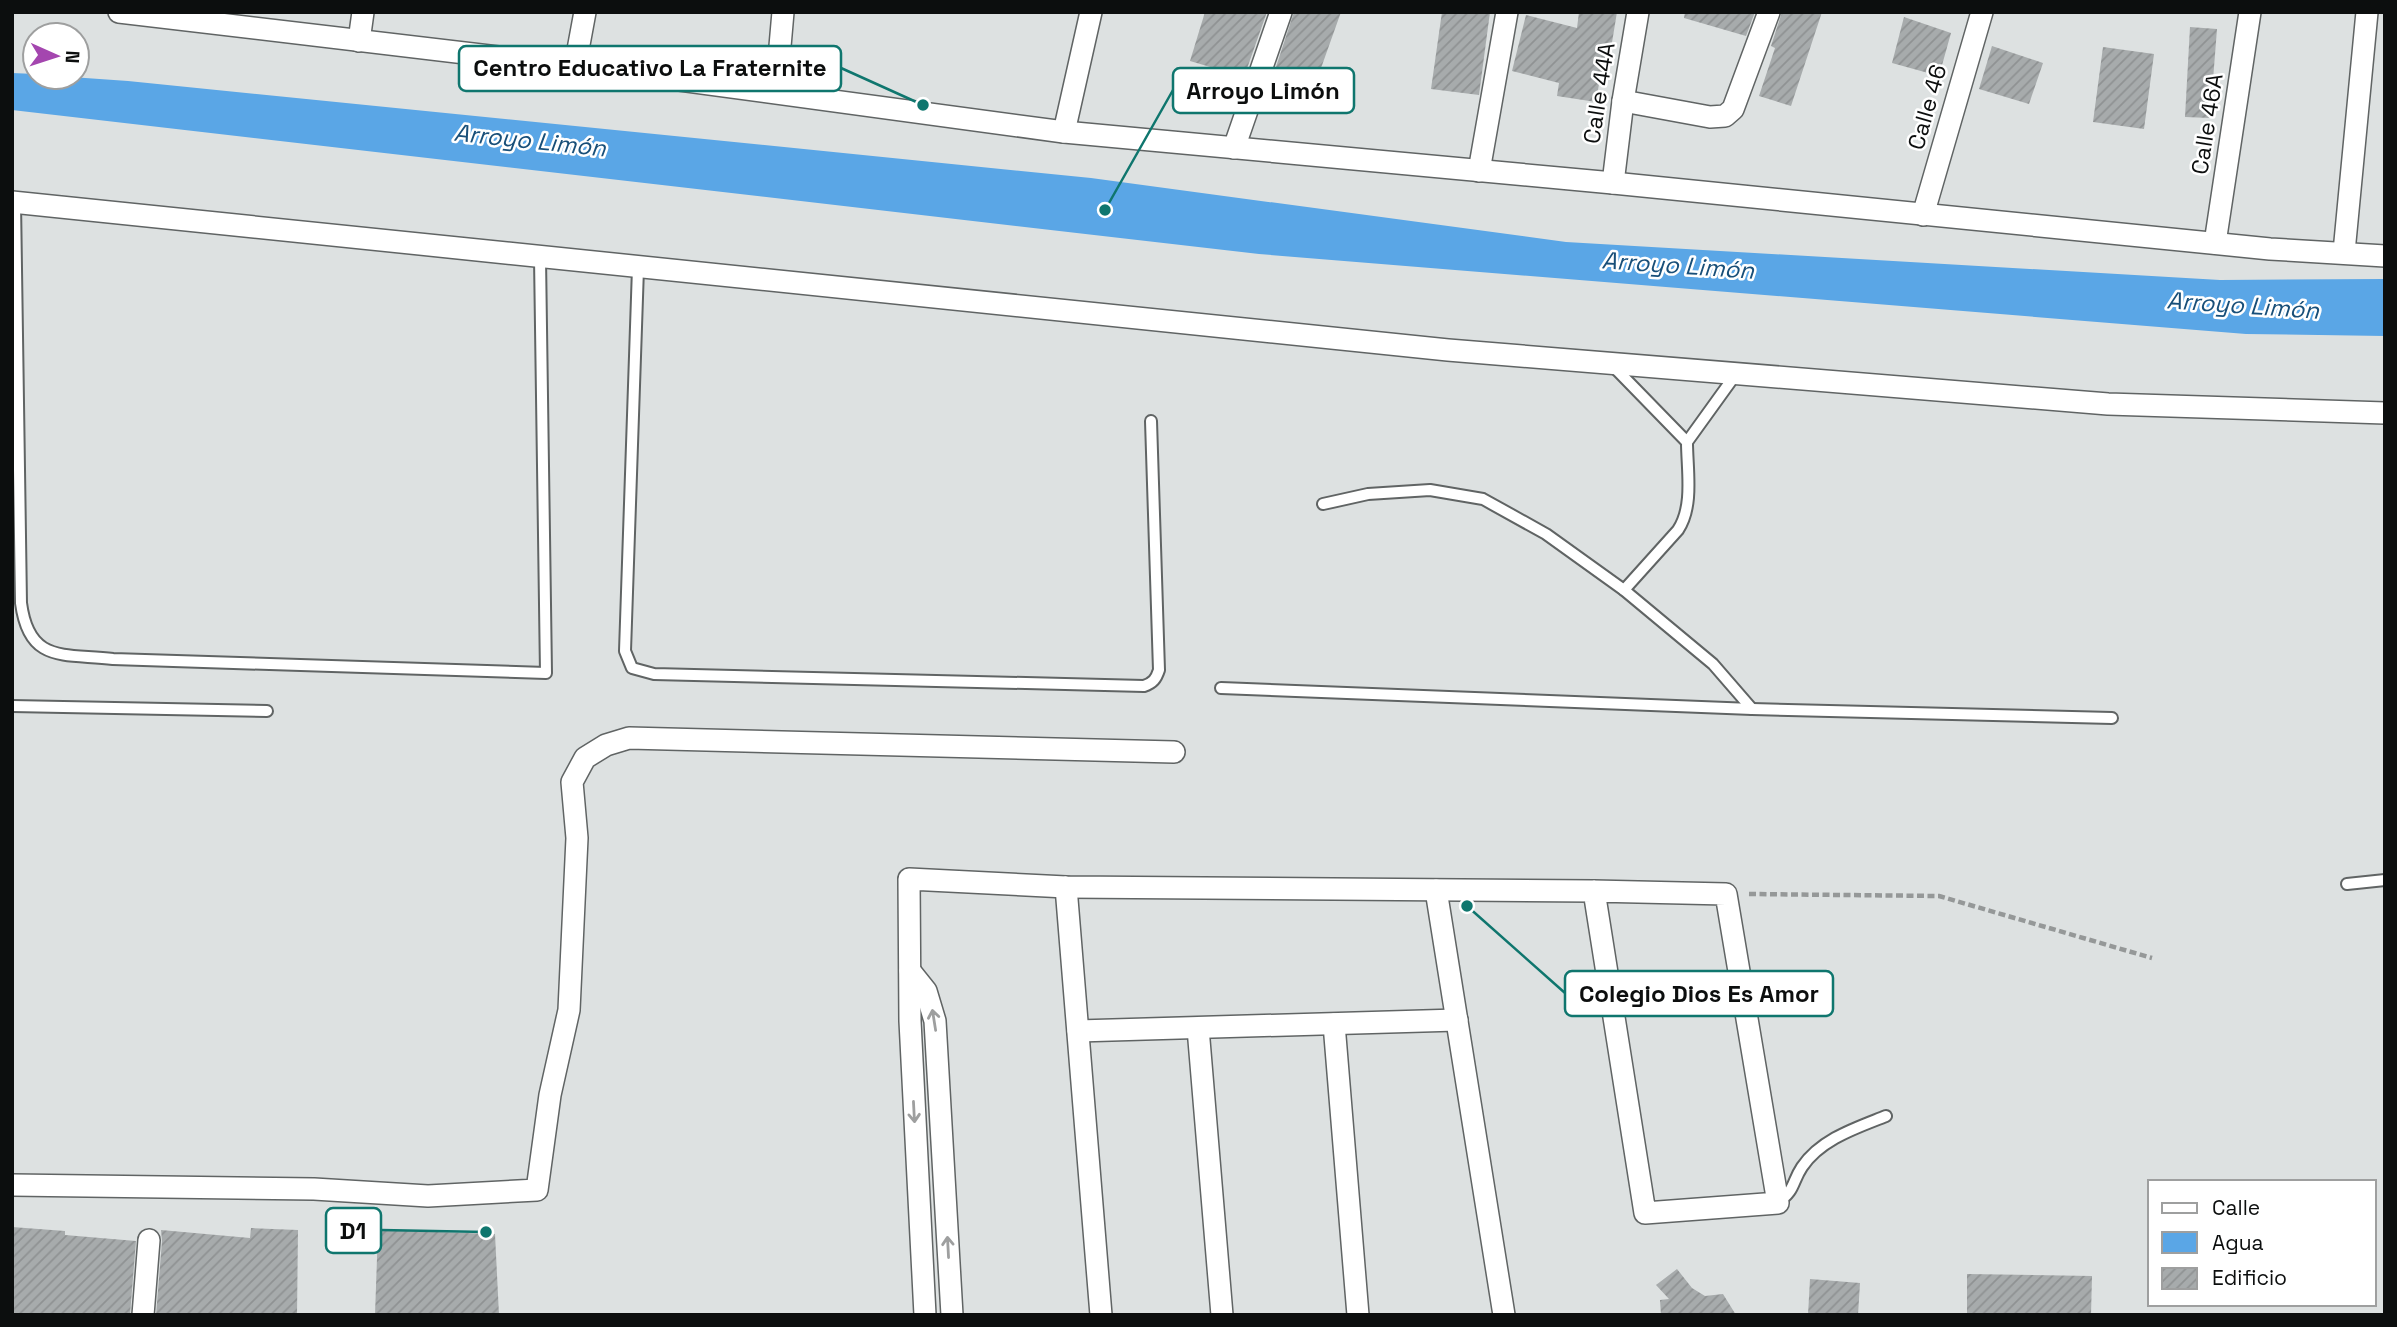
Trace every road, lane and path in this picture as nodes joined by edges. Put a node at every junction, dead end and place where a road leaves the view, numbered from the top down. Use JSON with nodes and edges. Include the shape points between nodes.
{"nodes":[{"id":1,"x":119,"y":12,"type":"edge"},
{"id":2,"x":363,"y":12,"type":"edge"},
{"id":3,"x":585,"y":12,"type":"edge"},
{"id":4,"x":783,"y":12,"type":"edge"},
{"id":5,"x":1091,"y":12,"type":"edge"},
{"id":6,"x":1281,"y":12,"type":"edge"},
{"id":7,"x":1507,"y":12,"type":"edge"},
{"id":8,"x":1638,"y":12,"type":"edge"},
{"id":9,"x":1769,"y":12,"type":"edge"},
{"id":10,"x":1982,"y":12,"type":"edge"},
{"id":11,"x":2250,"y":12,"type":"edge"},
{"id":12,"x":2367,"y":12,"type":"edge"},
{"id":13,"x":188,"y":16,"type":"edge"},
{"id":14,"x":359,"y":41,"type":"junction"},
{"id":15,"x":575,"y":66,"type":"junction"},
{"id":16,"x":776,"y":92,"type":"junction"},
{"id":17,"x":1623,"y":101,"type":"junction"},
{"id":18,"x":1064,"y":132,"type":"junction"},
{"id":19,"x":1234,"y":148,"type":"junction"},
{"id":20,"x":1479,"y":171,"type":"junction"},
{"id":21,"x":1613,"y":183,"type":"junction"},
{"id":22,"x":14,"y":202,"type":"edge"},
{"id":23,"x":1923,"y":215,"type":"junction"},
{"id":24,"x":2215,"y":243,"type":"junction"},
{"id":25,"x":2344,"y":252,"type":"junction"},
{"id":26,"x":2385,"y":256,"type":"edge"},
{"id":27,"x":540,"y":258,"type":"junction"},
{"id":28,"x":638,"y":268,"type":"junction"},
{"id":29,"x":1610,"y":363,"type":"junction"},
{"id":30,"x":1736,"y":374,"type":"junction"},
{"id":31,"x":2385,"y":413,"type":"edge"},
{"id":32,"x":1151,"y":421,"type":"dead end"},
{"id":33,"x":1687,"y":442,"type":"junction"},
{"id":34,"x":1323,"y":504,"type":"dead end"},
{"id":35,"x":1625,"y":590,"type":"junction"},
{"id":36,"x":1221,"y":688,"type":"dead end"},
{"id":37,"x":12,"y":706,"type":"edge"},
{"id":38,"x":1752,"y":709,"type":"junction"},
{"id":39,"x":267,"y":711,"type":"dead end"},
{"id":40,"x":2112,"y":718,"type":"dead end"},
{"id":41,"x":1174,"y":752,"type":"dead end"},
{"id":42,"x":2385,"y":880,"type":"edge"},
{"id":43,"x":2347,"y":884,"type":"dead end"},
{"id":44,"x":1066,"y":887,"type":"junction"},
{"id":45,"x":1436,"y":890,"type":"junction"},
{"id":46,"x":1594,"y":891,"type":"junction"},
{"id":47,"x":1726,"y":894,"type":"junction"},
{"id":48,"x":2152,"y":958,"type":"dead end"},
{"id":49,"x":910,"y":971,"type":"junction"},
{"id":50,"x":1457,"y":1020,"type":"junction"},
{"id":51,"x":1334,"y":1024,"type":"junction"},
{"id":52,"x":1198,"y":1028,"type":"junction"},
{"id":53,"x":1078,"y":1031,"type":"junction"},
{"id":54,"x":1886,"y":1116,"type":"dead end"},
{"id":55,"x":12,"y":1185,"type":"edge"},
{"id":56,"x":1778,"y":1203,"type":"junction"},
{"id":57,"x":149,"y":1240,"type":"dead end"},
{"id":58,"x":143,"y":1315,"type":"edge"},
{"id":59,"x":925,"y":1315,"type":"edge"},
{"id":60,"x":952,"y":1315,"type":"edge"},
{"id":61,"x":1101,"y":1315,"type":"edge"},
{"id":62,"x":1222,"y":1315,"type":"edge"},
{"id":63,"x":1358,"y":1315,"type":"edge"},
{"id":64,"x":1504,"y":1315,"type":"edge"}],
"edges":[{"from":1,"to":13,"type":"street"},
{"from":2,"to":14,"type":"street"},
{"from":3,"to":15,"type":"street"},
{"from":4,"to":16,"type":"street"},
{"from":5,"to":18,"type":"street"},
{"from":6,"to":19,"type":"street"},
{"from":7,"to":20,"type":"street"},
{"from":8,"to":17,"type":"street","name":"Calle 44A"},
{"from":9,"to":17,"type":"street","via":[[1733,109],[1725,116]]},
{"from":10,"to":23,"type":"street","name":"Calle 46"},
{"from":11,"to":24,"type":"street","name":"Calle 46A"},
{"from":12,"to":25,"type":"street"},
{"from":13,"to":14,"type":"street"},
{"from":14,"to":15,"type":"street"},
{"from":15,"to":16,"type":"street"},
{"from":16,"to":18,"type":"street"},
{"from":17,"to":21,"type":"street","name":"Calle 44A"},
{"from":18,"to":19,"type":"street"},
{"from":19,"to":20,"type":"street"},
{"from":20,"to":21,"type":"street"},
{"from":21,"to":23,"type":"street"},
{"from":22,"to":27,"type":"street"},
{"from":22,"to":27,"type":"lane","via":[[23,619],[28,633],[47,651],[113,659],[546,673]]},
{"from":23,"to":24,"type":"street"},
{"from":24,"to":25,"type":"street"},
{"from":25,"to":26,"type":"street"},
{"from":27,"to":28,"type":"street"},
{"from":28,"to":29,"type":"street"},
{"from":28,"to":32,"type":"lane","via":[[625,651],[632,668],[643,672],[1149,685],[1159,670]]},
{"from":29,"to":30,"type":"street"},
{"from":29,"to":33,"type":"lane"},
{"from":30,"to":31,"type":"street","via":[[2108,404]]},
{"from":30,"to":33,"type":"lane"},
{"from":33,"to":35,"type":"lane","via":[[1685,519]]},
{"from":34,"to":35,"type":"lane","via":[[1368,494],[1430,491],[1483,499],[1546,534]]},
{"from":35,"to":38,"type":"lane","via":[[1713,664]]},
{"from":36,"to":38,"type":"lane"},
{"from":37,"to":39,"type":"lane"},
{"from":38,"to":40,"type":"lane"},
{"from":41,"to":55,"type":"street","via":[[629,738],[606,745],[585,758],[572,782],[577,838],[569,1010],[550,1095],[537,1189],[428,1196],[314,1189]]},
{"from":42,"to":43,"type":"lane"},
{"from":44,"to":45,"type":"street"},
{"from":44,"to":49,"type":"street","via":[[909,879]]},
{"from":44,"to":53,"type":"street"},
{"from":45,"to":46,"type":"street"},
{"from":45,"to":50,"type":"street"},
{"from":46,"to":47,"type":"street"},
{"from":46,"to":56,"type":"street","via":[[1645,1213]]},
{"from":47,"to":48,"type":"path","via":[[1939,896]]},
{"from":47,"to":56,"type":"street"},
{"from":49,"to":59,"type":"street","one_way":true},
{"from":60,"to":49,"type":"street","one_way":true,"via":[[935,1021],[926,991]]},
{"from":50,"to":51,"type":"street"},
{"from":50,"to":64,"type":"street"},
{"from":51,"to":52,"type":"street"},
{"from":51,"to":63,"type":"street"},
{"from":52,"to":53,"type":"street"},
{"from":52,"to":62,"type":"street"},
{"from":53,"to":61,"type":"street"},
{"from":54,"to":56,"type":"lane","via":[[1824,1145],[1801,1167],[1789,1195]]},
{"from":57,"to":58,"type":"street"}]}
